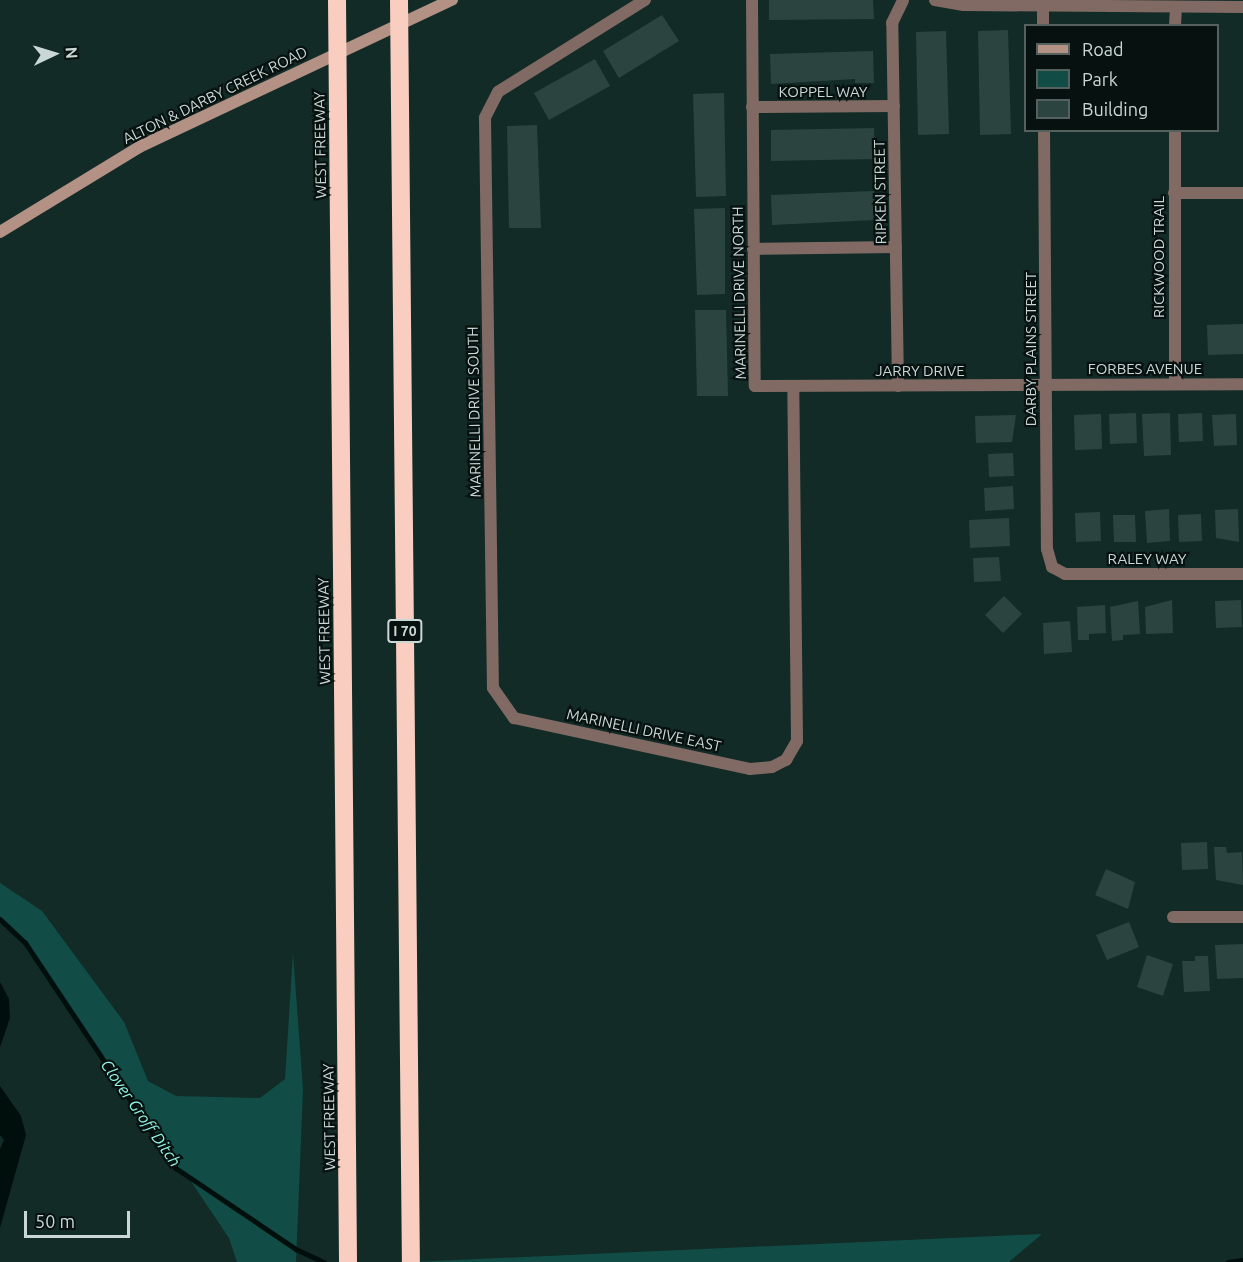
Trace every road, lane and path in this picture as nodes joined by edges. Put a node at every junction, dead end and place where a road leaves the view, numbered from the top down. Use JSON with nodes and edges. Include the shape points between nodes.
{"nodes":[{"id":1,"x":337,"y":0,"type":"edge"},
{"id":2,"x":399,"y":0,"type":"edge"},
{"id":3,"x":452,"y":0,"type":"edge"},
{"id":4,"x":645,"y":0,"type":"edge"},
{"id":5,"x":752,"y":0,"type":"edge"},
{"id":6,"x":903,"y":0,"type":"edge"},
{"id":7,"x":935,"y":0,"type":"edge"},
{"id":8,"x":1043,"y":3,"type":"edge"},
{"id":9,"x":1243,"y":7,"type":"edge"},
{"id":10,"x":1176,"y":8,"type":"junction"},
{"id":11,"x":1043,"y":24,"type":"edge"},
{"id":12,"x":1175,"y":24,"type":"edge"},
{"id":13,"x":894,"y":106,"type":"junction"},
{"id":14,"x":752,"y":107,"type":"junction"},
{"id":15,"x":1044,"y":132,"type":"edge"},
{"id":16,"x":1175,"y":132,"type":"edge"},
{"id":17,"x":1174,"y":193,"type":"junction"},
{"id":18,"x":1243,"y":193,"type":"edge"},
{"id":19,"x":0,"y":232,"type":"edge"},
{"id":20,"x":896,"y":247,"type":"junction"},
{"id":21,"x":753,"y":249,"type":"junction"},
{"id":22,"x":1175,"y":384,"type":"junction"},
{"id":23,"x":1243,"y":384,"type":"edge"},
{"id":24,"x":1047,"y":385,"type":"junction"},
{"id":25,"x":793,"y":386,"type":"junction"},
{"id":26,"x":898,"y":386,"type":"junction"},
{"id":27,"x":1052,"y":567,"type":"joint"},
{"id":28,"x":1243,"y":574,"type":"edge"},
{"id":29,"x":501,"y":703,"type":"joint"},
{"id":30,"x":1173,"y":917,"type":"dead end"},
{"id":31,"x":1243,"y":917,"type":"edge"},
{"id":32,"x":348,"y":1262,"type":"edge"},
{"id":33,"x":411,"y":1262,"type":"edge"}],
"edges":[{"from":1,"to":32,"type":"highway","name":"WEST FREEWAY"},
{"from":2,"to":33,"type":"highway","number":"I 70"},
{"from":3,"to":19,"type":"main road","name":"ALTON & DARBY CREEK ROAD","via":[[139,147]]},
{"from":4,"to":29,"type":"street","name":"MARINELLI DRIVE SOUTH","via":[[498,92],[485,118],[493,688]]},
{"from":5,"to":14,"type":"street","name":"MARINELLI DRIVE NORTH"},
{"from":6,"to":13,"type":"street","name":"RIPKEN STREET","via":[[892,23]]},
{"from":7,"to":8,"type":"street","via":[[964,5]]},
{"from":8,"to":10,"type":"street"},
{"from":8,"to":11,"type":"street"},
{"from":9,"to":10,"type":"street"},
{"from":10,"to":12,"type":"street"},
{"from":13,"to":14,"type":"street","name":"KOPPEL WAY"},
{"from":13,"to":20,"type":"street","name":"RIPKEN STREET"},
{"from":14,"to":21,"type":"street","name":"MARINELLI DRIVE NORTH"},
{"from":15,"to":24,"type":"street","name":"DARBY PLAINS STREET"},
{"from":16,"to":17,"type":"street","name":"RICKWOOD TRAIL"},
{"from":17,"to":18,"type":"street"},
{"from":17,"to":22,"type":"street","name":"RICKWOOD TRAIL"},
{"from":20,"to":21,"type":"street"},
{"from":20,"to":26,"type":"street","name":"RIPKEN STREET"},
{"from":21,"to":25,"type":"street","name":"MARINELLI DRIVE NORTH","via":[[754,386]]},
{"from":22,"to":23,"type":"street","name":"FORBES AVENUE"},
{"from":22,"to":24,"type":"street","name":"FORBES AVENUE"},
{"from":24,"to":26,"type":"street","name":"JARRY DRIVE"},
{"from":24,"to":27,"type":"street","name":"DARBY PLAINS STREET","via":[[1047,549]]},
{"from":25,"to":26,"type":"street","name":"JARRY DRIVE"},
{"from":25,"to":29,"type":"street","name":"MARINELLI DRIVE EAST","via":[[797,741],[786,760],[772,767],[750,769],[514,718]]},
{"from":27,"to":28,"type":"street","name":"RALEY WAY","via":[[1065,574]]},
{"from":30,"to":31,"type":"street"}]}
